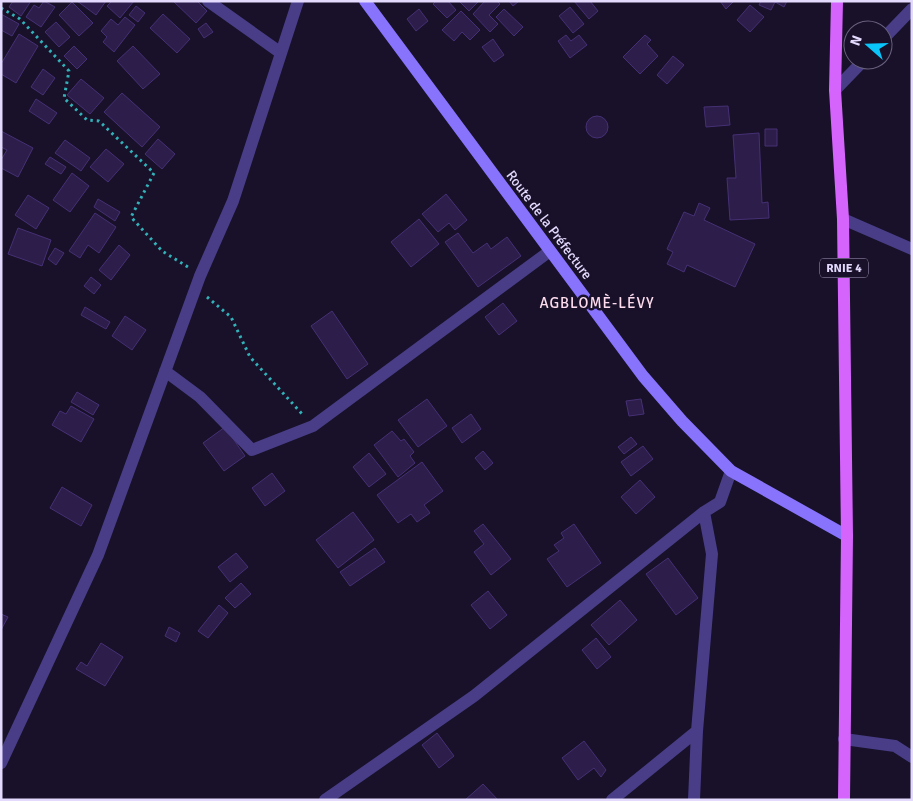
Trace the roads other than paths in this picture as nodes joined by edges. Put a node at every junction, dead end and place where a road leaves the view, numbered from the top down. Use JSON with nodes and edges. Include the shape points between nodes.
{"nodes":[{"id":1,"x":208,"y":1,"type":"edge"},
{"id":2,"x":298,"y":1,"type":"edge"},
{"id":3,"x":366,"y":1,"type":"edge"},
{"id":4,"x":837,"y":1,"type":"edge"},
{"id":5,"x":912,"y":9,"type":"edge"},
{"id":6,"x":893,"y":29,"type":"edge"},
{"id":7,"x":281,"y":53,"type":"junction"},
{"id":8,"x":855,"y":70,"type":"edge"},
{"id":9,"x":836,"y":90,"type":"junction"},
{"id":10,"x":843,"y":219,"type":"junction"},
{"id":11,"x":912,"y":249,"type":"edge"},
{"id":12,"x":550,"y":250,"type":"junction"},
{"id":13,"x":165,"y":371,"type":"junction"},
{"id":14,"x":732,"y":472,"type":"junction"},
{"id":15,"x":704,"y":512,"type":"junction"},
{"id":16,"x":847,"y":536,"type":"junction"},
{"id":17,"x":697,"y":731,"type":"junction"},
{"id":18,"x":844,"y":739,"type":"junction"},
{"id":19,"x":912,"y":757,"type":"edge"},
{"id":20,"x":1,"y":763,"type":"edge"},
{"id":21,"x":325,"y":800,"type":"edge"},
{"id":22,"x":612,"y":800,"type":"edge"},
{"id":23,"x":694,"y":800,"type":"edge"},
{"id":24,"x":844,"y":800,"type":"edge"}],
"edges":[{"from":1,"to":7,"type":"street"},
{"from":2,"to":7,"type":"street"},
{"from":3,"to":12,"type":"street","name":"Route de la Préfecture"},
{"from":4,"to":9,"type":"main road","number":"RNIE 4"},
{"from":5,"to":6,"type":"street"},
{"from":7,"to":13,"type":"street","via":[[233,201]]},
{"from":8,"to":9,"type":"street"},
{"from":9,"to":10,"type":"main road","number":"RNIE 4"},
{"from":10,"to":11,"type":"street"},
{"from":10,"to":16,"type":"main road","number":"RNIE 4"},
{"from":12,"to":13,"type":"street","via":[[313,426],[252,450],[200,397]]},
{"from":12,"to":14,"type":"street","name":"Route de la Préfecture","via":[[643,376]]},
{"from":13,"to":20,"type":"street","via":[[98,555]]},
{"from":14,"to":15,"type":"street","via":[[720,502]]},
{"from":14,"to":16,"type":"street","name":"Route de la Préfecture"},
{"from":15,"to":17,"type":"street","via":[[712,554]]},
{"from":15,"to":21,"type":"street","via":[[474,696]]},
{"from":16,"to":18,"type":"main road","number":"RNIE 4"},
{"from":17,"to":22,"type":"street"},
{"from":17,"to":23,"type":"street"},
{"from":18,"to":19,"type":"street","via":[[895,746]]},
{"from":18,"to":24,"type":"main road","number":"RNIE 4"}]}
